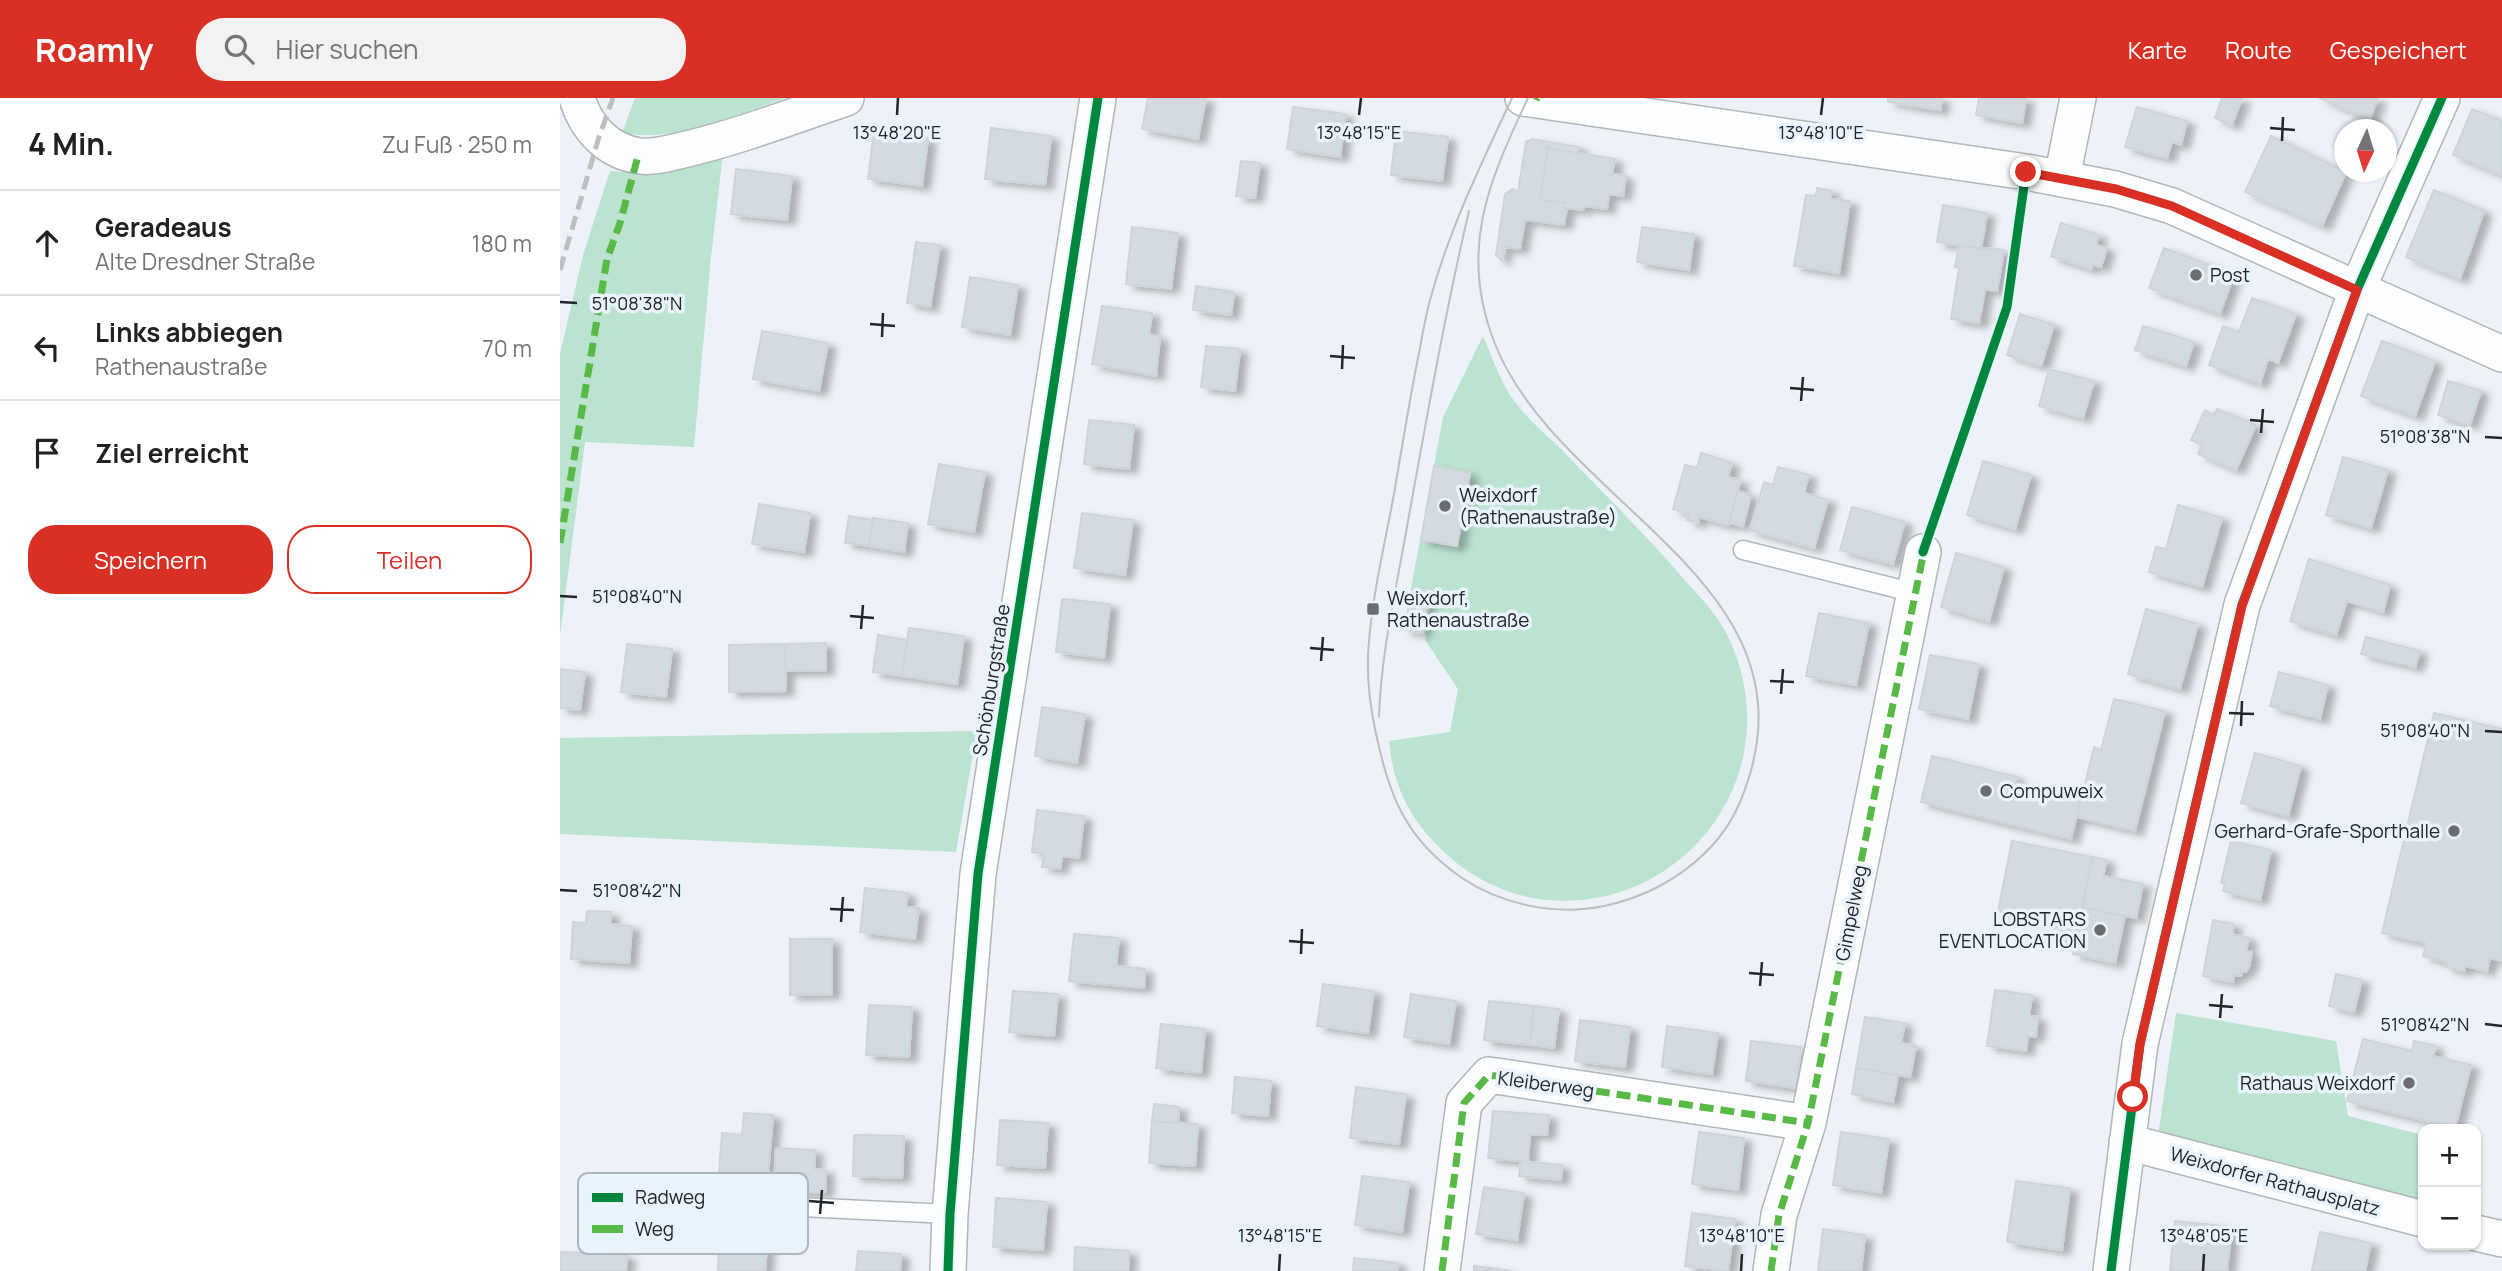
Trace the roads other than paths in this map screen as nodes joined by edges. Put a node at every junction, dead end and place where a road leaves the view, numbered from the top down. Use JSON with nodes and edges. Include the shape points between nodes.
{"nodes":[{"id":1,"x":577,"y":98,"type":"edge"},
{"id":2,"x":846,"y":98,"type":"edge"},
{"id":3,"x":1098,"y":98,"type":"edge"},
{"id":4,"x":1523,"y":98,"type":"edge"},
{"id":5,"x":2078,"y":98,"type":"edge"},
{"id":6,"x":2442,"y":98,"type":"edge"},
{"id":7,"x":2062,"y":178,"type":"junction"},
{"id":8,"x":2357,"y":290,"type":"junction"},
{"id":9,"x":2502,"y":354,"type":"edge"},
{"id":10,"x":1743,"y":551,"type":"dead end"},
{"id":11,"x":1923,"y":552,"type":"dead end"},
{"id":12,"x":1915,"y":593,"type":"junction"},
{"id":13,"x":1808,"y":1123,"type":"junction"},
{"id":14,"x":2127,"y":1142,"type":"junction"},
{"id":15,"x":808,"y":1207,"type":"edge"},
{"id":16,"x":950,"y":1214,"type":"junction"},
{"id":17,"x":2418,"y":1218,"type":"edge"},
{"id":18,"x":2481,"y":1234,"type":"edge"},
{"id":19,"x":2502,"y":1240,"type":"edge"},
{"id":20,"x":948,"y":1271,"type":"edge"},
{"id":21,"x":1441,"y":1271,"type":"edge"},
{"id":22,"x":1771,"y":1271,"type":"edge"},
{"id":23,"x":2111,"y":1271,"type":"edge"}],
"edges":[{"from":1,"to":2,"type":"street","via":[[588,125],[599,137],[617,150],[638,156],[725,140]]},
{"from":3,"to":16,"type":"street","name":"Schönburgstraße","via":[[978,874]]},
{"from":4,"to":7,"type":"street"},
{"from":5,"to":7,"type":"street"},
{"from":6,"to":8,"type":"street"},
{"from":7,"to":8,"type":"street","via":[[2172,206]]},
{"from":8,"to":9,"type":"street"},
{"from":8,"to":14,"type":"street","via":[[2242,606],[2140,1044]]},
{"from":10,"to":12,"type":"lane"},
{"from":11,"to":12,"type":"street","name":"Gimpelweg"},
{"from":12,"to":13,"type":"street","name":"Gimpelweg"},
{"from":13,"to":21,"type":"street","name":"Kleiberweg","via":[[1489,1075],[1464,1103]]},
{"from":13,"to":22,"type":"street","name":"Gimpelweg","via":[[1779,1215]]},
{"from":14,"to":17,"type":"street","name":"Weixdorfer Rathausplatz"},
{"from":14,"to":23,"type":"street"},
{"from":15,"to":16,"type":"lane"},
{"from":16,"to":20,"type":"street","name":"Schönburgstraße"},
{"from":18,"to":19,"type":"street"}]}
